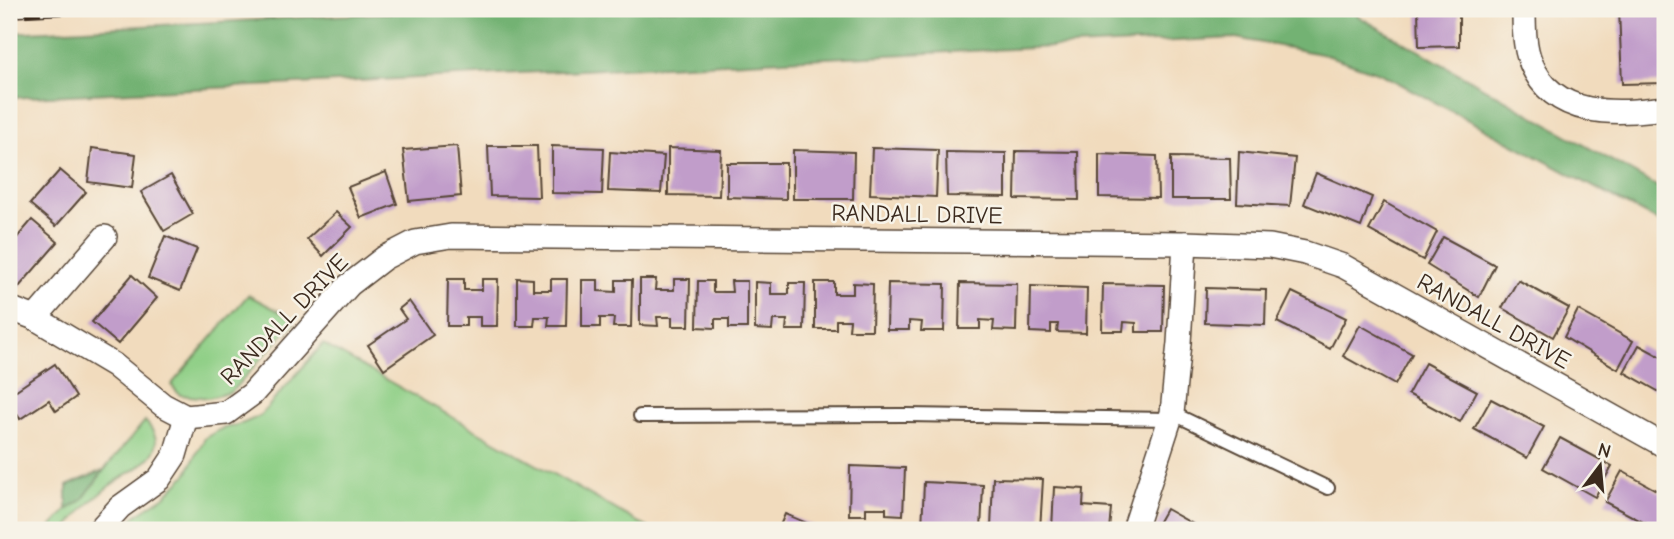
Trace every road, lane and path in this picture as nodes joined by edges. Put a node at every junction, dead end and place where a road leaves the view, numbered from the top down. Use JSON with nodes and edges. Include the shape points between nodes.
{"nodes":[{"id":1,"x":1524,"y":9,"type":"edge"},
{"id":2,"x":1665,"y":107,"type":"edge"},
{"id":3,"x":105,"y":237,"type":"dead end"},
{"id":4,"x":1185,"y":243,"type":"junction"},
{"id":5,"x":10,"y":311,"type":"edge"},
{"id":6,"x":35,"y":318,"type":"junction"},
{"id":7,"x":640,"y":416,"type":"dead end"},
{"id":8,"x":1171,"y":416,"type":"junction"},
{"id":9,"x":186,"y":417,"type":"junction"},
{"id":10,"x":1665,"y":446,"type":"edge"},
{"id":11,"x":1328,"y":488,"type":"dead end"},
{"id":12,"x":99,"y":530,"type":"edge"},
{"id":13,"x":1133,"y":530,"type":"edge"}],
"edges":[{"from":1,"to":2,"type":"street","via":[[1530,62],[1545,87],[1565,102],[1601,111]]},
{"from":3,"to":6,"type":"street"},
{"from":4,"to":8,"type":"street"},
{"from":4,"to":9,"type":"street","name":"RANDALL DRIVE","via":[[465,236],[415,242],[384,258],[349,285],[252,394],[226,413]]},
{"from":4,"to":10,"type":"street","name":"RANDALL DRIVE","via":[[1270,246],[1343,267]]},
{"from":5,"to":6,"type":"street"},
{"from":6,"to":9,"type":"street","via":[[114,365],[163,405]]},
{"from":7,"to":8,"type":"lane"},
{"from":8,"to":11,"type":"lane"},
{"from":8,"to":13,"type":"street"},
{"from":9,"to":12,"type":"street","via":[[175,454],[159,478]]}]}
